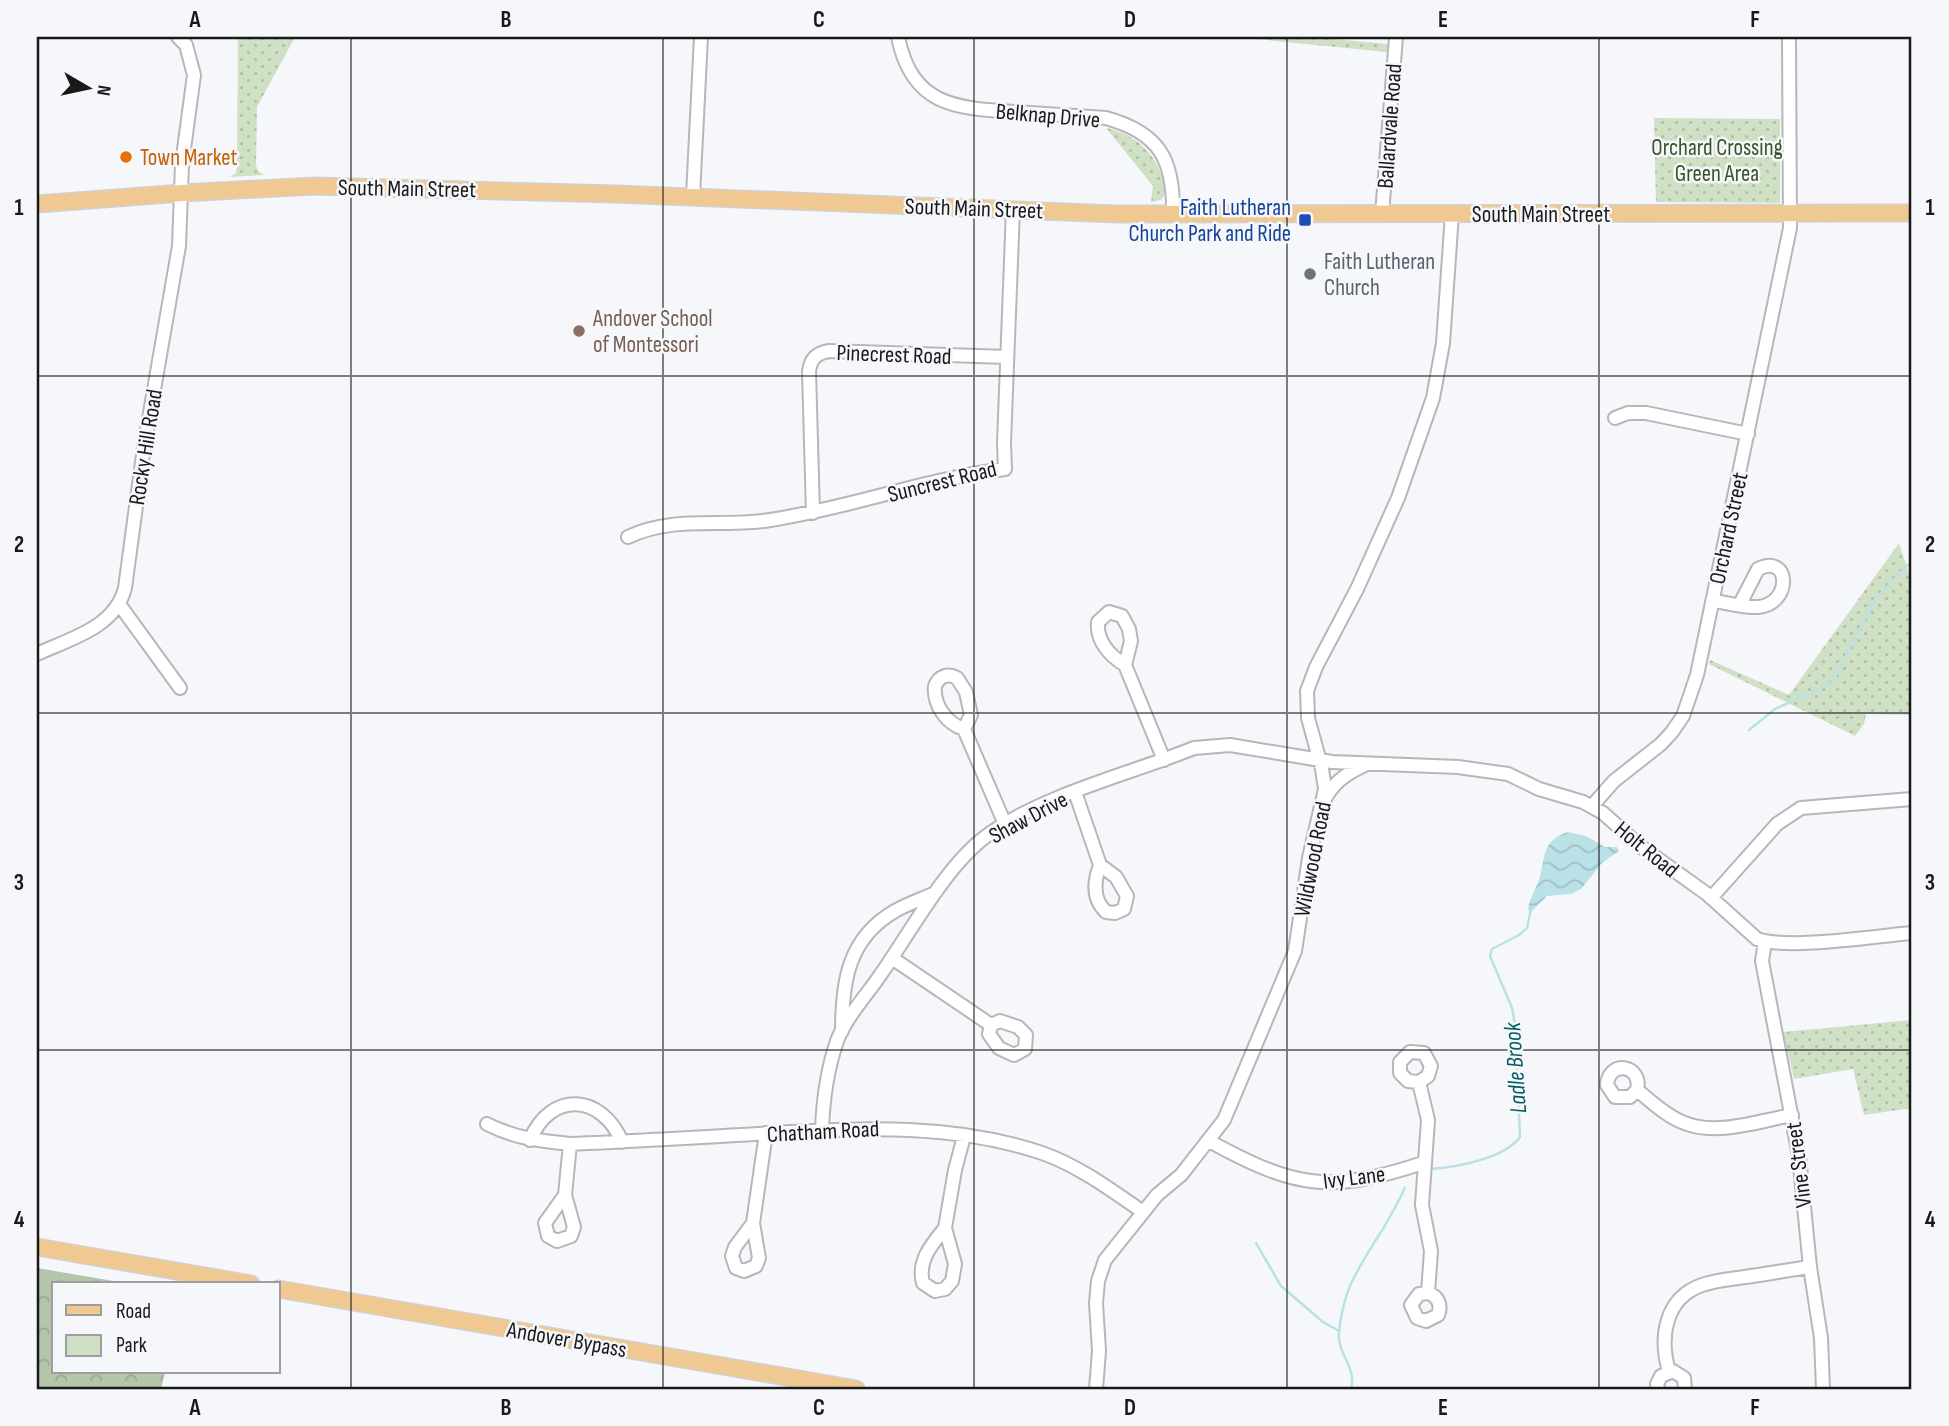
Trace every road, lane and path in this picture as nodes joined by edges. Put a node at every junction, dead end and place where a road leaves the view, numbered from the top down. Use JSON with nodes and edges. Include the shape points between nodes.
{"nodes":[{"id":1,"x":178,"y":37,"type":"edge"},
{"id":2,"x":701,"y":37,"type":"edge"},
{"id":3,"x":898,"y":37,"type":"edge"},
{"id":4,"x":1396,"y":37,"type":"edge"},
{"id":5,"x":1788,"y":37,"type":"edge"},
{"id":6,"x":182,"y":193,"type":"junction"},
{"id":7,"x":692,"y":197,"type":"junction"},
{"id":8,"x":37,"y":204,"type":"edge"},
{"id":9,"x":1013,"y":209,"type":"junction"},
{"id":10,"x":1791,"y":213,"type":"junction"},
{"id":11,"x":1912,"y":213,"type":"edge"},
{"id":12,"x":1173,"y":214,"type":"junction"},
{"id":13,"x":1382,"y":214,"type":"junction"},
{"id":14,"x":1452,"y":214,"type":"junction"},
{"id":15,"x":1007,"y":358,"type":"junction"},
{"id":16,"x":1615,"y":418,"type":"dead end"},
{"id":17,"x":1748,"y":434,"type":"junction"},
{"id":18,"x":813,"y":513,"type":"junction"},
{"id":19,"x":628,"y":537,"type":"dead end"},
{"id":20,"x":1712,"y":601,"type":"junction"},
{"id":21,"x":119,"y":604,"type":"junction"},
{"id":22,"x":1740,"y":604,"type":"dead end"},
{"id":23,"x":37,"y":654,"type":"edge"},
{"id":24,"x":1125,"y":665,"type":"dead end"},
{"id":25,"x":180,"y":688,"type":"dead end"},
{"id":26,"x":964,"y":729,"type":"dead end"},
{"id":27,"x":1164,"y":760,"type":"junction"},
{"id":28,"x":1320,"y":760,"type":"junction"},
{"id":29,"x":1370,"y":764,"type":"junction"},
{"id":30,"x":1076,"y":792,"type":"junction"},
{"id":31,"x":1912,"y":799,"type":"edge"},
{"id":32,"x":1324,"y":802,"type":"junction"},
{"id":33,"x":1592,"y":806,"type":"junction"},
{"id":34,"x":1005,"y":824,"type":"junction"},
{"id":35,"x":1100,"y":865,"type":"dead end"},
{"id":36,"x":936,"y":893,"type":"junction"},
{"id":37,"x":1711,"y":898,"type":"junction"},
{"id":38,"x":1912,"y":933,"type":"edge"},
{"id":39,"x":1765,"y":942,"type":"junction"},
{"id":40,"x":892,"y":958,"type":"junction"},
{"id":41,"x":991,"y":1025,"type":"dead end"},
{"id":42,"x":842,"y":1031,"type":"junction"},
{"id":43,"x":1419,"y":1082,"type":"dead end"},
{"id":44,"x":1636,"y":1090,"type":"dead end"},
{"id":45,"x":1792,"y":1115,"type":"junction"},
{"id":46,"x":487,"y":1124,"type":"dead end"},
{"id":47,"x":822,"y":1130,"type":"junction"},
{"id":48,"x":766,"y":1133,"type":"junction"},
{"id":49,"x":964,"y":1136,"type":"junction"},
{"id":50,"x":530,"y":1140,"type":"junction"},
{"id":51,"x":1209,"y":1140,"type":"junction"},
{"id":52,"x":622,"y":1142,"type":"junction"},
{"id":53,"x":570,"y":1144,"type":"junction"},
{"id":54,"x":1423,"y":1163,"type":"junction"},
{"id":55,"x":565,"y":1195,"type":"dead end"},
{"id":56,"x":1143,"y":1212,"type":"junction"},
{"id":57,"x":753,"y":1223,"type":"dead end"},
{"id":58,"x":945,"y":1228,"type":"dead end"},
{"id":59,"x":37,"y":1247,"type":"edge"},
{"id":60,"x":1810,"y":1267,"type":"junction"},
{"id":61,"x":239,"y":1282,"type":"edge"},
{"id":62,"x":280,"y":1289,"type":"edge"},
{"id":63,"x":1428,"y":1293,"type":"dead end"},
{"id":64,"x":1669,"y":1371,"type":"junction"},
{"id":65,"x":856,"y":1389,"type":"edge"},
{"id":66,"x":1096,"y":1389,"type":"edge"},
{"id":67,"x":1658,"y":1389,"type":"edge"},
{"id":68,"x":1685,"y":1389,"type":"edge"},
{"id":69,"x":1823,"y":1389,"type":"edge"}],
"edges":[{"from":1,"to":6,"type":"street","name":"Rocky Hill Road","via":[[186,45],[194,75]]},
{"from":2,"to":7,"type":"street"},
{"from":3,"to":12,"type":"street","name":"Belknap Drive","via":[[916,82],[954,106],[1106,118],[1145,134],[1169,169]]},
{"from":4,"to":13,"type":"street","name":"Ballardvale Road"},
{"from":5,"to":10,"type":"street","name":"Orchard Street"},
{"from":6,"to":7,"type":"main road","name":"South Main Street","via":[[314,186]]},
{"from":6,"to":8,"type":"main road","name":"South Main Street"},
{"from":6,"to":21,"type":"street","name":"Rocky Hill Road","via":[[178,257],[144,447],[127,580]]},
{"from":7,"to":9,"type":"main road","name":"South Main Street"},
{"from":9,"to":12,"type":"main road","name":"South Main Street"},
{"from":9,"to":15,"type":"street","name":"Suncrest Road"},
{"from":10,"to":11,"type":"main road","name":"South Main Street"},
{"from":10,"to":14,"type":"main road","name":"South Main Street"},
{"from":10,"to":17,"type":"street","name":"Orchard Street"},
{"from":12,"to":13,"type":"main road","name":"South Main Street"},
{"from":13,"to":14,"type":"main road","name":"South Main Street"},
{"from":14,"to":28,"type":"street","name":"Wildwood Road","via":[[1443,343],[1433,398],[1398,498],[1307,691],[1308,718]]},
{"from":15,"to":18,"type":"street","name":"Suncrest Road","via":[[1005,469]]},
{"from":15,"to":18,"type":"street","name":"Pinecrest Road","via":[[829,351],[814,357],[809,370]]},
{"from":16,"to":17,"type":"street","via":[[1628,412],[1646,413]]},
{"from":17,"to":20,"type":"street","name":"Orchard Street"},
{"from":18,"to":19,"type":"street","name":"Suncrest Road","via":[[768,521],[680,523]]},
{"from":20,"to":22,"type":"street"},
{"from":20,"to":33,"type":"street","name":"Orchard Street","via":[[1697,675],[1683,716],[1661,744],[1614,781]]},
{"from":21,"to":23,"type":"street","via":[[101,624]]},
{"from":21,"to":25,"type":"street"},
{"from":24,"to":27,"type":"street"},
{"from":26,"to":34,"type":"street"},
{"from":27,"to":28,"type":"street","name":"Shaw Drive","via":[[1194,748],[1218,746]]},
{"from":27,"to":30,"type":"street","name":"Shaw Drive"},
{"from":28,"to":29,"type":"street","name":"Holt Road"},
{"from":28,"to":32,"type":"street","name":"Wildwood Road"},
{"from":29,"to":32,"type":"street","via":[[1343,777]]},
{"from":29,"to":33,"type":"street","name":"Holt Road","via":[[1498,771]]},
{"from":30,"to":34,"type":"street","name":"Shaw Drive"},
{"from":30,"to":35,"type":"street"},
{"from":31,"to":37,"type":"street","via":[[1801,808],[1777,824]]},
{"from":32,"to":51,"type":"street","name":"Wildwood Road","via":[[1291,963],[1231,1106]]},
{"from":33,"to":37,"type":"street","name":"Holt Road"},
{"from":34,"to":36,"type":"street","name":"Shaw Drive","via":[[965,857]]},
{"from":36,"to":40,"type":"street","name":"Shaw Drive"},
{"from":36,"to":42,"type":"street","via":[[882,919],[860,945],[845,979]]},
{"from":37,"to":39,"type":"street","name":"Holt Road"},
{"from":38,"to":39,"type":"street"},
{"from":39,"to":45,"type":"street","name":"Vine Street","via":[[1762,961]]},
{"from":40,"to":41,"type":"street"},
{"from":40,"to":42,"type":"street","name":"Shaw Drive"},
{"from":42,"to":47,"type":"street","name":"Shaw Drive","via":[[830,1069]]},
{"from":43,"to":54,"type":"street","via":[[1427,1120]]},
{"from":44,"to":45,"type":"street","via":[[1675,1119],[1702,1127]]},
{"from":45,"to":60,"type":"street","name":"Vine Street"},
{"from":46,"to":50,"type":"street","name":"Chatham Road"},
{"from":47,"to":48,"type":"street","name":"Chatham Road"},
{"from":47,"to":49,"type":"street","name":"Chatham Road","via":[[896,1128]]},
{"from":48,"to":52,"type":"street","name":"Chatham Road"},
{"from":48,"to":57,"type":"street"},
{"from":49,"to":56,"type":"street","name":"Chatham Road","via":[[1045,1154],[1088,1175]]},
{"from":49,"to":58,"type":"street"},
{"from":50,"to":52,"type":"street","via":[[541,1118],[554,1109],[581,1105],[600,1112],[617,1129]]},
{"from":50,"to":53,"type":"street","name":"Chatham Road"},
{"from":51,"to":54,"type":"street","name":"Ivy Lane","via":[[1258,1165],[1311,1182],[1349,1182]]},
{"from":51,"to":56,"type":"street","name":"Wildwood Road"},
{"from":52,"to":53,"type":"street","name":"Chatham Road"},
{"from":53,"to":55,"type":"street"},
{"from":54,"to":63,"type":"street","via":[[1422,1205],[1432,1251]]},
{"from":56,"to":66,"type":"street","name":"Wildwood Road","via":[[1105,1260],[1098,1281]]},
{"from":59,"to":61,"type":"main road"},
{"from":60,"to":64,"type":"street","via":[[1709,1283],[1684,1295],[1665,1326]]},
{"from":60,"to":69,"type":"street","name":"Vine Street"},
{"from":62,"to":65,"type":"main road","name":"Andover Bypass"},
{"from":64,"to":67,"type":"street","via":[[1658,1379]]},
{"from":64,"to":68,"type":"street","via":[[1681,1374]]}]}
